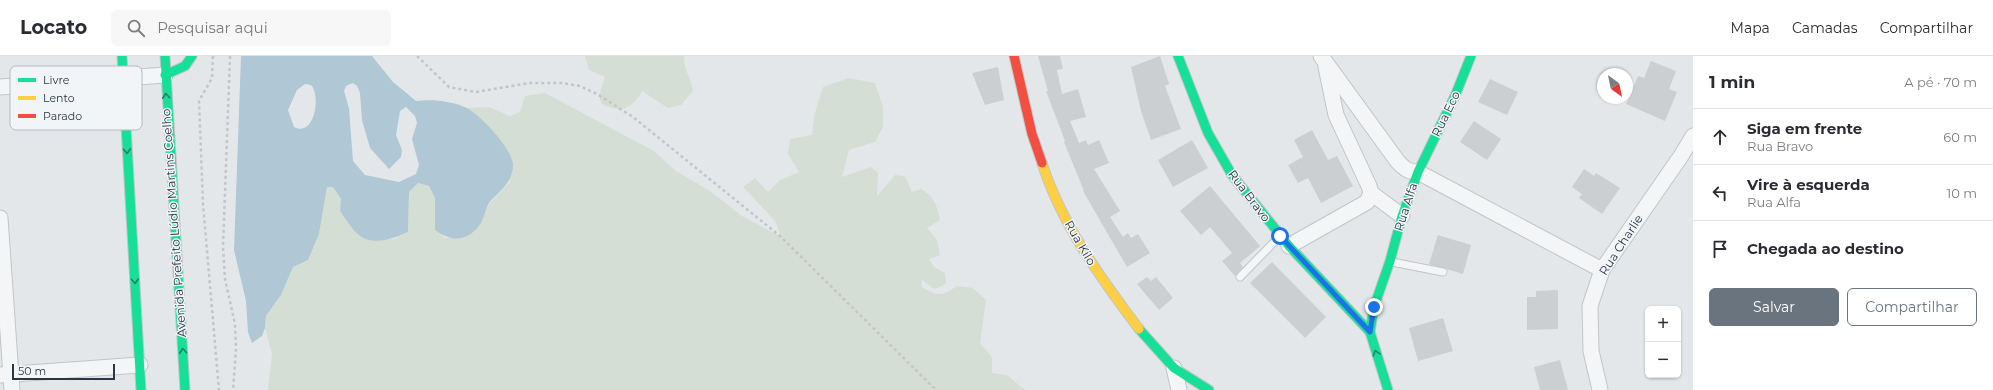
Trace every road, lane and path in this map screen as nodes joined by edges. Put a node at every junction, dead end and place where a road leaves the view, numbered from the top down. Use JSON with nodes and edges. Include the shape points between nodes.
{"nodes":[{"id":1,"x":122,"y":56,"type":"edge"},
{"id":2,"x":165,"y":56,"type":"edge"},
{"id":3,"x":192,"y":56,"type":"edge"},
{"id":4,"x":212,"y":56,"type":"edge"},
{"id":5,"x":230,"y":56,"type":"edge"},
{"id":6,"x":417,"y":56,"type":"edge"},
{"id":7,"x":1014,"y":56,"type":"edge"},
{"id":8,"x":1178,"y":56,"type":"edge"},
{"id":9,"x":1471,"y":56,"type":"edge"},
{"id":10,"x":1323,"y":59,"type":"edge"},
{"id":11,"x":122,"y":66,"type":"edge"},
{"id":12,"x":165,"y":75,"type":"junction"},
{"id":13,"x":142,"y":77,"type":"edge"},
{"id":14,"x":10,"y":86,"type":"edge"},
{"id":15,"x":0,"y":87,"type":"edge"},
{"id":16,"x":126,"y":130,"type":"edge"},
{"id":17,"x":1693,"y":136,"type":"edge"},
{"id":18,"x":1418,"y":172,"type":"junction"},
{"id":19,"x":1371,"y":193,"type":"junction"},
{"id":20,"x":1402,"y":216,"type":"junction"},
{"id":21,"x":0,"y":218,"type":"edge"},
{"id":22,"x":1284,"y":241,"type":"junction"},
{"id":23,"x":1390,"y":261,"type":"junction"},
{"id":24,"x":1602,"y":270,"type":"junction"},
{"id":25,"x":1443,"y":272,"type":"dead end"},
{"id":26,"x":1240,"y":277,"type":"dead end"},
{"id":27,"x":1370,"y":332,"type":"junction"},
{"id":28,"x":140,"y":365,"type":"junction"},
{"id":29,"x":1174,"y":368,"type":"junction"},
{"id":30,"x":6,"y":374,"type":"edge"},
{"id":31,"x":12,"y":390,"type":"edge"},
{"id":32,"x":141,"y":390,"type":"edge"},
{"id":33,"x":185,"y":390,"type":"edge"},
{"id":34,"x":218,"y":390,"type":"edge"},
{"id":35,"x":233,"y":390,"type":"edge"},
{"id":36,"x":936,"y":390,"type":"edge"},
{"id":37,"x":1179,"y":390,"type":"edge"},
{"id":38,"x":1209,"y":390,"type":"edge"},
{"id":39,"x":1388,"y":390,"type":"edge"},
{"id":40,"x":1600,"y":390,"type":"edge"}],
"edges":[{"from":1,"to":11,"type":"street"},
{"from":2,"to":12,"type":"street","name":"Avenida Prefeito Lúdio Martins Coelho"},
{"from":3,"to":12,"type":"street","via":[[192,60],[184,68]]},
{"from":4,"to":34,"type":"path","via":[[212,78],[199,101],[203,204]]},
{"from":5,"to":35,"type":"path","via":[[223,247],[225,279],[235,324]]},
{"from":6,"to":36,"type":"path","via":[[449,87],[476,92],[529,83],[562,83],[580,86],[597,94],[633,117],[780,236]]},
{"from":7,"to":29,"type":"street","name":"Rua Kilo","via":[[1032,134],[1049,185],[1071,229],[1097,273],[1121,306]]},
{"from":8,"to":22,"type":"street","name":"Rua Bravo","via":[[1208,133],[1232,176]]},
{"from":9,"to":18,"type":"street","name":"Rua Eco","via":[[1455,96]]},
{"from":10,"to":18,"type":"street","name":"Rua Alfa","via":[[1398,162],[1411,172]]},
{"from":10,"to":19,"type":"street","via":[[1336,115]]},
{"from":12,"to":13,"type":"street"},
{"from":33,"to":12,"type":"street","name":"Avenida Prefeito Lúdio Martins Coelho","one_way":true},
{"from":14,"to":15,"type":"street"},
{"from":16,"to":28,"type":"street","one_way":true},
{"from":17,"to":24,"type":"street","name":"Rua Charlie"},
{"from":18,"to":20,"type":"street","name":"Rua Alfa"},
{"from":18,"to":24,"type":"street"},
{"from":19,"to":20,"type":"street"},
{"from":19,"to":22,"type":"street","via":[[1367,202]]},
{"from":20,"to":23,"type":"street","name":"Rua Alfa"},
{"from":21,"to":30,"type":"street"},
{"from":22,"to":26,"type":"lane"},
{"from":22,"to":27,"type":"street","name":"Rua Bravo"},
{"from":23,"to":25,"type":"lane"},
{"from":23,"to":27,"type":"street","name":"Rua Alfa","via":[[1374,307]]},
{"from":24,"to":40,"type":"street","name":"Rua Charlie","via":[[1590,306],[1591,351]]},
{"from":39,"to":27,"type":"street","name":"Rua Alfa","one_way":true},
{"from":28,"to":30,"type":"street"},
{"from":28,"to":32,"type":"street"},
{"from":29,"to":37,"type":"street"},
{"from":29,"to":38,"type":"street","name":"Rua Kilo"},
{"from":30,"to":31,"type":"street"}]}
